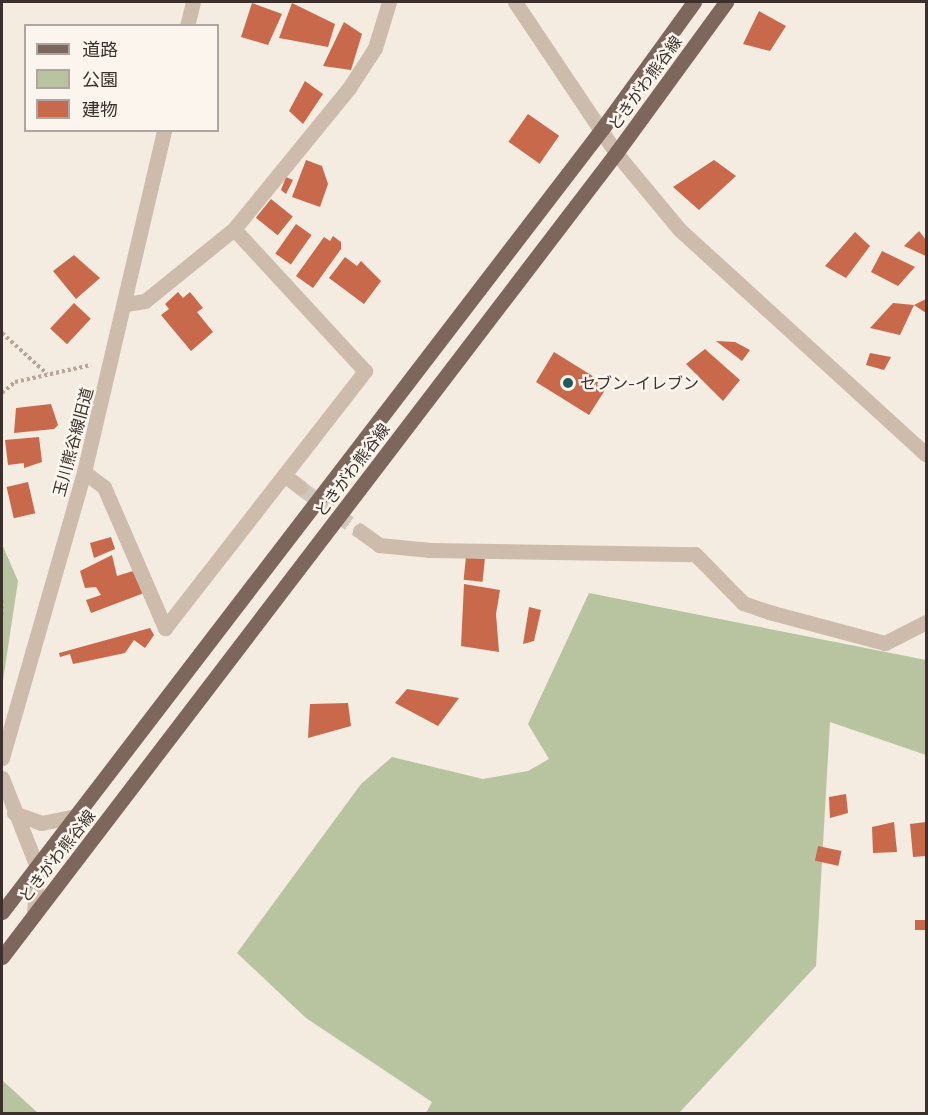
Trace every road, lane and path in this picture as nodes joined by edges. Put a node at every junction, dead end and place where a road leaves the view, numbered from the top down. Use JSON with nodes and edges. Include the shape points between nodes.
{"nodes":[{"id":1,"x":193,"y":2,"type":"edge"},
{"id":2,"x":389,"y":2,"type":"edge"},
{"id":3,"x":515,"y":2,"type":"edge"},
{"id":4,"x":694,"y":2,"type":"edge"},
{"id":5,"x":726,"y":2,"type":"edge"},
{"id":6,"x":188,"y":24,"type":"edge"},
{"id":7,"x":602,"y":129,"type":"junction"},
{"id":8,"x":164,"y":132,"type":"edge"},
{"id":9,"x":616,"y":153,"type":"junction"},
{"id":10,"x":234,"y":229,"type":"junction"},
{"id":11,"x":126,"y":304,"type":"junction"},
{"id":12,"x":2,"y":333,"type":"edge"},
{"id":13,"x":112,"y":361,"type":"junction"},
{"id":14,"x":48,"y":375,"type":"junction"},
{"id":15,"x":2,"y":393,"type":"edge"},
{"id":16,"x":927,"y":455,"type":"edge"},
{"id":17,"x":84,"y":472,"type":"junction"},
{"id":18,"x":284,"y":475,"type":"junction"},
{"id":19,"x":300,"y":487,"type":"tunnel mouth"},
{"id":20,"x":360,"y":531,"type":"tunnel mouth"},
{"id":21,"x":2,"y":600,"type":"edge"},
{"id":22,"x":2,"y":617,"type":"edge"},
{"id":23,"x":927,"y":622,"type":"edge"},
{"id":24,"x":2,"y":758,"type":"edge"},
{"id":25,"x":2,"y":778,"type":"edge"},
{"id":26,"x":14,"y":813,"type":"junction"},
{"id":27,"x":76,"y":816,"type":"junction"},
{"id":28,"x":37,"y":867,"type":"junction"},
{"id":29,"x":2,"y":912,"type":"edge"},
{"id":30,"x":34,"y":915,"type":"junction"},
{"id":31,"x":2,"y":957,"type":"edge"}],
"edges":[{"from":1,"to":6,"type":"street"},
{"from":2,"to":10,"type":"street","via":[[375,48],[349,88]]},
{"from":3,"to":7,"type":"street"},
{"from":4,"to":7,"type":"main road","name":"ときがわ熊谷線"},
{"from":5,"to":9,"type":"main road","name":"ときがわ熊谷線"},
{"from":7,"to":9,"type":"street"},
{"from":7,"to":27,"type":"main road","name":"ときがわ熊谷線"},
{"from":8,"to":11,"type":"street","name":"玉川熊谷線旧道"},
{"from":9,"to":16,"type":"street","via":[[680,230],[734,284]]},
{"from":9,"to":30,"type":"main road","name":"ときがわ熊谷線"},
{"from":10,"to":11,"type":"street","via":[[145,301]]},
{"from":10,"to":18,"type":"street","via":[[365,371]]},
{"from":11,"to":13,"type":"street","name":"玉川熊谷線旧道"},
{"from":12,"to":14,"type":"path"},
{"from":13,"to":14,"type":"path"},
{"from":13,"to":17,"type":"street","name":"玉川熊谷線旧道"},
{"from":14,"to":15,"type":"path","via":[[15,382]]},
{"from":17,"to":18,"type":"street","via":[[104,487],[165,628]]},
{"from":17,"to":24,"type":"street","name":"玉川熊谷線旧道"},
{"from":18,"to":19,"type":"street"},
{"from":20,"to":23,"type":"street","via":[[379,545],[430,550],[695,554],[743,603],[769,612],[885,644]]},
{"from":21,"to":22,"type":"path"},
{"from":25,"to":26,"type":"street"},
{"from":26,"to":27,"type":"street","via":[[41,823]]},
{"from":26,"to":28,"type":"street","via":[[30,840]]},
{"from":27,"to":28,"type":"main road","name":"ときがわ熊谷線"},
{"from":28,"to":29,"type":"main road","name":"ときがわ熊谷線"},
{"from":28,"to":30,"type":"street"},
{"from":30,"to":31,"type":"main road","name":"ときがわ熊谷線"}]}
